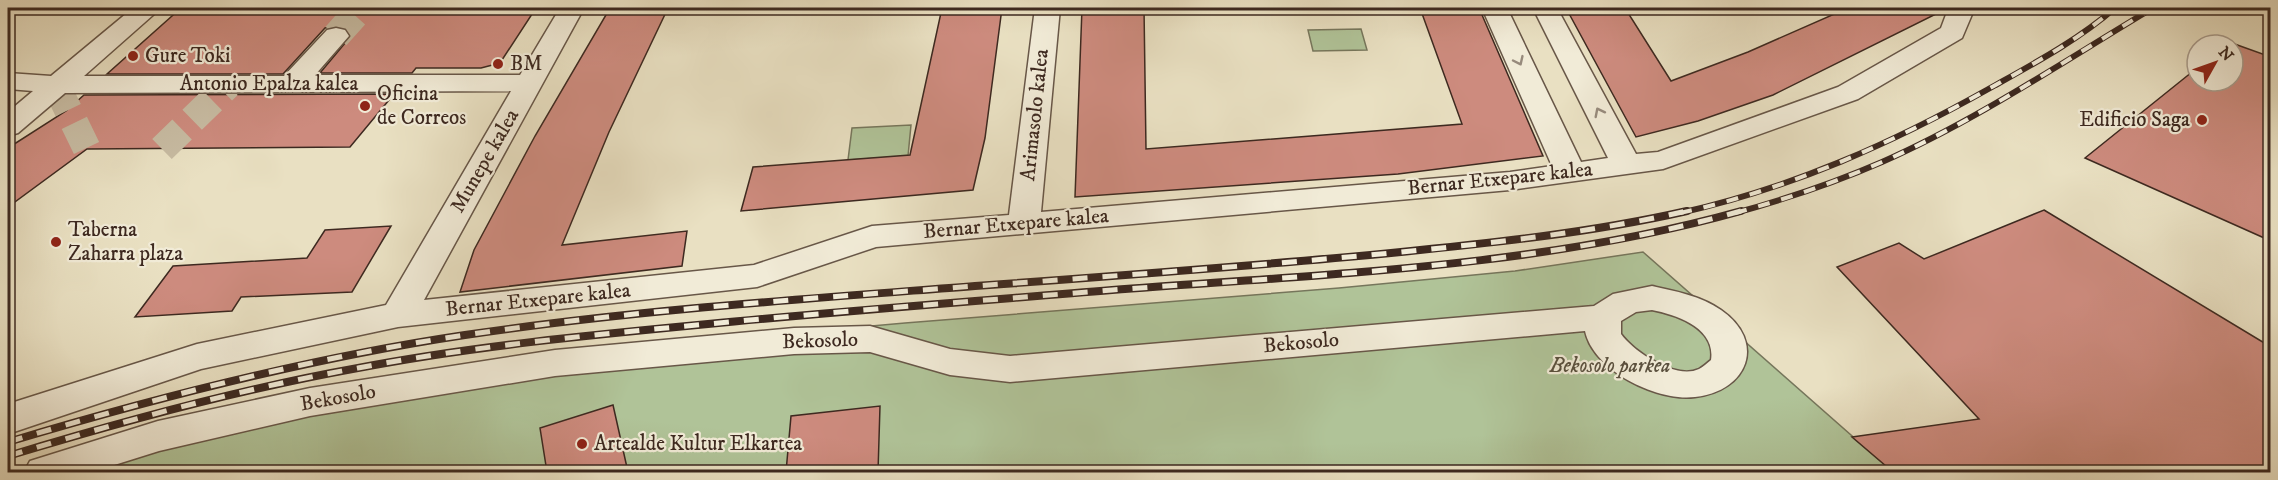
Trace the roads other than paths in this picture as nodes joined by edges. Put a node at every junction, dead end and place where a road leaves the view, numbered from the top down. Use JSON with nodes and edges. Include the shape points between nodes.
{"nodes":[{"id":1,"x":148,"y":8,"type":"edge"},
{"id":2,"x":572,"y":8,"type":"edge"},
{"id":3,"x":1047,"y":8,"type":"edge"},
{"id":4,"x":1494,"y":8,"type":"edge"},
{"id":5,"x":1545,"y":8,"type":"edge"},
{"id":6,"x":1958,"y":8,"type":"edge"},
{"id":7,"x":336,"y":36,"type":"tunnel mouth"},
{"id":8,"x":8,"y":81,"type":"edge"},
{"id":9,"x":530,"y":83,"type":"junction"},
{"id":10,"x":292,"y":84,"type":"junction"},
{"id":11,"x":56,"y":85,"type":"junction"},
{"id":12,"x":8,"y":127,"type":"edge"},
{"id":13,"x":1626,"y":164,"type":"junction"},
{"id":14,"x":1571,"y":173,"type":"junction"},
{"id":15,"x":1024,"y":223,"type":"junction"},
{"id":16,"x":398,"y":315,"type":"junction"},
{"id":17,"x":1605,"y":317,"type":"dead end"},
{"id":18,"x":25,"y":408,"type":"edge"},
{"id":19,"x":8,"y":418,"type":"edge"},
{"id":20,"x":44,"y":472,"type":"edge"}],
"edges":[{"from":1,"to":11,"type":"street"},
{"from":2,"to":9,"type":"street","name":"Munepe kalea"},
{"from":3,"to":15,"type":"street","name":"Arimasolo kalea"},
{"from":4,"to":14,"type":"street","one_way":true},
{"from":13,"to":5,"type":"street","one_way":true},
{"from":6,"to":13,"type":"street","name":"Bernar Etxepare kalea","via":[[1953,32],[1848,93],[1663,160]]},
{"from":7,"to":10,"type":"street"},
{"from":8,"to":11,"type":"street","name":"Antonio Epalza kalea"},
{"from":9,"to":10,"type":"street","name":"Antonio Epalza kalea"},
{"from":9,"to":16,"type":"street","name":"Munepe kalea"},
{"from":10,"to":11,"type":"street","name":"Antonio Epalza kalea"},
{"from":11,"to":12,"type":"street"},
{"from":13,"to":14,"type":"street","name":"Bernar Etxepare kalea"},
{"from":14,"to":15,"type":"street","name":"Bernar Etxepare kalea"},
{"from":15,"to":16,"type":"street","name":"Bernar Etxepare kalea","via":[[872,237],[757,276]]},
{"from":16,"to":18,"type":"street","name":"Bernar Etxepare kalea","via":[[197,357]]},
{"from":17,"to":20,"type":"street","name":"Bekosolo","via":[[1010,369],[950,362],[870,339],[794,341],[555,363],[310,402],[158,436]]},
{"from":18,"to":19,"type":"street","name":"Bernar Etxepare kalea"}]}
